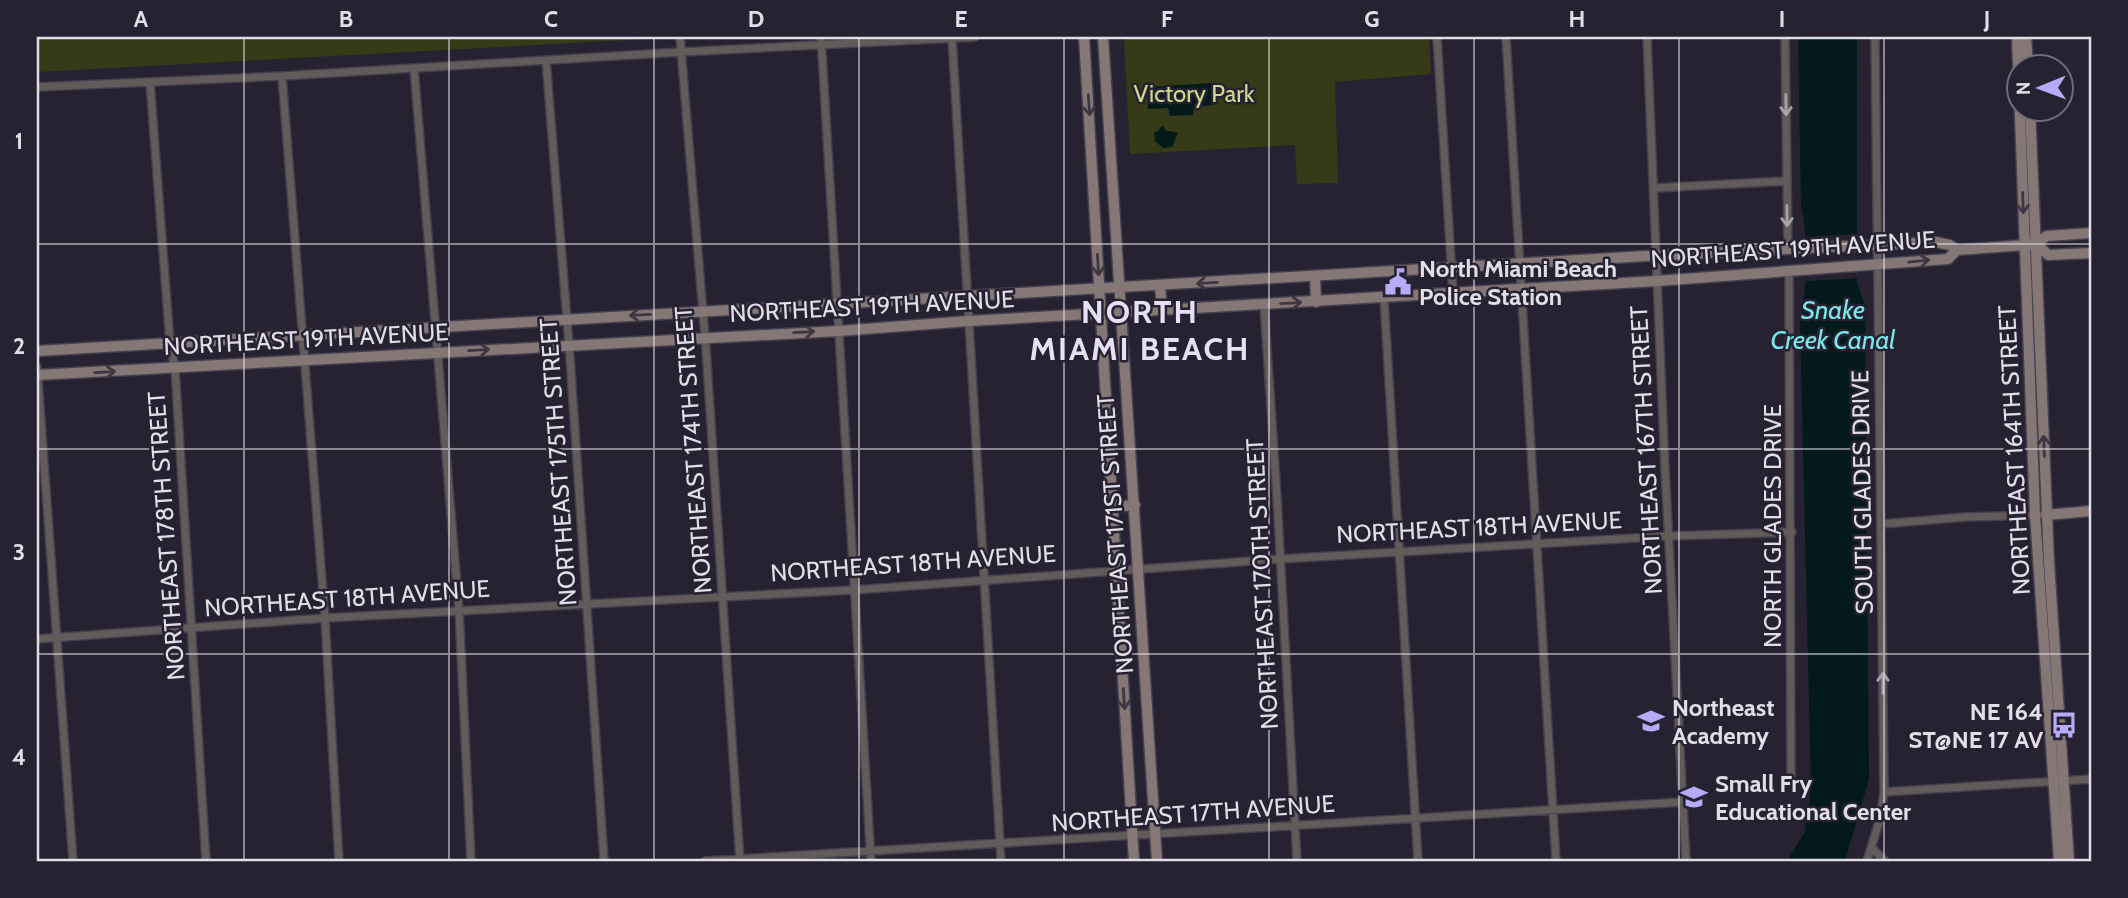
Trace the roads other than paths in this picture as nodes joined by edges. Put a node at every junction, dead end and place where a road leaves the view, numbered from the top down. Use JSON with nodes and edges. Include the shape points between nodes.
{"nodes":[{"id":1,"x":680,"y":37,"type":"edge"},
{"id":2,"x":821,"y":37,"type":"edge"},
{"id":3,"x":952,"y":37,"type":"edge"},
{"id":4,"x":975,"y":37,"type":"edge"},
{"id":5,"x":1084,"y":37,"type":"edge"},
{"id":6,"x":1103,"y":37,"type":"edge"},
{"id":7,"x":1437,"y":37,"type":"edge"},
{"id":8,"x":1506,"y":37,"type":"edge"},
{"id":9,"x":1647,"y":37,"type":"edge"},
{"id":10,"x":1785,"y":37,"type":"edge"},
{"id":11,"x":1875,"y":37,"type":"edge"},
{"id":12,"x":2017,"y":37,"type":"edge"},
{"id":13,"x":821,"y":46,"type":"junction"},
{"id":14,"x":681,"y":51,"type":"junction"},
{"id":15,"x":547,"y":60,"type":"junction"},
{"id":16,"x":414,"y":68,"type":"junction"},
{"id":17,"x":282,"y":76,"type":"junction"},
{"id":18,"x":150,"y":82,"type":"junction"},
{"id":19,"x":37,"y":87,"type":"edge"},
{"id":20,"x":2029,"y":122,"type":"edge"},
{"id":21,"x":2027,"y":167,"type":"junction"},
{"id":22,"x":1787,"y":181,"type":"junction"},
{"id":23,"x":1654,"y":188,"type":"junction"},
{"id":24,"x":2091,"y":233,"type":"edge"},
{"id":25,"x":2036,"y":243,"type":"junction"},
{"id":26,"x":1878,"y":245,"type":"junction"},
{"id":27,"x":2025,"y":245,"type":"junction"},
{"id":28,"x":1788,"y":250,"type":"junction"},
{"id":29,"x":1957,"y":250,"type":"junction"},
{"id":30,"x":2091,"y":253,"type":"edge"},
{"id":31,"x":1656,"y":255,"type":"junction"},
{"id":32,"x":1519,"y":264,"type":"junction"},
{"id":33,"x":1878,"y":265,"type":"junction"},
{"id":34,"x":1452,"y":268,"type":"junction"},
{"id":35,"x":1789,"y":270,"type":"junction"},
{"id":36,"x":1315,"y":276,"type":"junction"},
{"id":37,"x":1657,"y":281,"type":"junction"},
{"id":38,"x":1160,"y":286,"type":"junction"},
{"id":39,"x":1118,"y":288,"type":"junction"},
{"id":40,"x":1099,"y":289,"type":"junction"},
{"id":41,"x":1520,"y":289,"type":"junction"},
{"id":42,"x":1453,"y":293,"type":"junction"},
{"id":43,"x":968,"y":296,"type":"junction"},
{"id":44,"x":1384,"y":298,"type":"junction"},
{"id":45,"x":1316,"y":302,"type":"junction"},
{"id":46,"x":837,"y":304,"type":"junction"},
{"id":47,"x":1264,"y":305,"type":"junction"},
{"id":48,"x":1162,"y":310,"type":"junction"},
{"id":49,"x":703,"y":312,"type":"junction"},
{"id":50,"x":1121,"y":312,"type":"junction"},
{"id":51,"x":1100,"y":313,"type":"junction"},
{"id":52,"x":567,"y":320,"type":"junction"},
{"id":53,"x":969,"y":321,"type":"junction"},
{"id":54,"x":435,"y":328,"type":"junction"},
{"id":55,"x":839,"y":331,"type":"junction"},
{"id":56,"x":302,"y":335,"type":"junction"},
{"id":57,"x":705,"y":337,"type":"junction"},
{"id":58,"x":170,"y":344,"type":"junction"},
{"id":59,"x":569,"y":345,"type":"junction"},
{"id":60,"x":37,"y":351,"type":"edge"},
{"id":61,"x":437,"y":352,"type":"junction"},
{"id":62,"x":304,"y":360,"type":"junction"},
{"id":63,"x":175,"y":369,"type":"junction"},
{"id":64,"x":37,"y":373,"type":"edge"},
{"id":65,"x":1126,"y":400,"type":"junction"},
{"id":66,"x":1106,"y":401,"type":"junction"},
{"id":67,"x":1135,"y":505,"type":"junction"},
{"id":68,"x":1113,"y":507,"type":"junction"},
{"id":69,"x":2091,"y":512,"type":"edge"},
{"id":70,"x":2035,"y":515,"type":"junction"},
{"id":71,"x":2046,"y":515,"type":"junction"},
{"id":72,"x":1882,"y":524,"type":"junction"},
{"id":73,"x":1791,"y":532,"type":"junction"},
{"id":74,"x":1670,"y":536,"type":"junction"},
{"id":75,"x":1535,"y":544,"type":"junction"},
{"id":76,"x":1399,"y":553,"type":"junction"},
{"id":77,"x":1280,"y":559,"type":"junction"},
{"id":78,"x":1138,"y":569,"type":"junction"},
{"id":79,"x":1116,"y":571,"type":"junction"},
{"id":80,"x":984,"y":579,"type":"junction"},
{"id":81,"x":854,"y":590,"type":"junction"},
{"id":82,"x":723,"y":597,"type":"junction"},
{"id":83,"x":587,"y":605,"type":"junction"},
{"id":84,"x":459,"y":610,"type":"junction"},
{"id":85,"x":326,"y":618,"type":"junction"},
{"id":86,"x":191,"y":629,"type":"junction"},
{"id":87,"x":56,"y":638,"type":"junction"},
{"id":88,"x":37,"y":639,"type":"edge"},
{"id":89,"x":2091,"y":779,"type":"edge"},
{"id":90,"x":1791,"y":781,"type":"dead end"},
{"id":91,"x":2059,"y":781,"type":"junction"},
{"id":92,"x":1884,"y":792,"type":"junction"},
{"id":93,"x":1683,"y":802,"type":"junction"},
{"id":94,"x":1553,"y":810,"type":"junction"},
{"id":95,"x":1415,"y":819,"type":"junction"},
{"id":96,"x":1295,"y":825,"type":"junction"},
{"id":97,"x":1156,"y":835,"type":"junction"},
{"id":98,"x":1133,"y":836,"type":"junction"},
{"id":99,"x":1000,"y":844,"type":"junction"},
{"id":100,"x":1872,"y":848,"type":"junction"},
{"id":101,"x":871,"y":851,"type":"junction"},
{"id":102,"x":740,"y":860,"type":"edge"},
{"id":103,"x":73,"y":861,"type":"edge"},
{"id":104,"x":206,"y":861,"type":"edge"},
{"id":105,"x":339,"y":861,"type":"edge"},
{"id":106,"x":471,"y":861,"type":"edge"},
{"id":107,"x":604,"y":861,"type":"edge"},
{"id":108,"x":705,"y":861,"type":"edge"},
{"id":109,"x":871,"y":861,"type":"edge"},
{"id":110,"x":1002,"y":861,"type":"edge"},
{"id":111,"x":1134,"y":861,"type":"edge"},
{"id":112,"x":1157,"y":861,"type":"edge"},
{"id":113,"x":1297,"y":861,"type":"edge"},
{"id":114,"x":1418,"y":861,"type":"edge"},
{"id":115,"x":1556,"y":861,"type":"edge"},
{"id":116,"x":1686,"y":861,"type":"edge"},
{"id":117,"x":1867,"y":861,"type":"edge"},
{"id":118,"x":1885,"y":861,"type":"edge"},
{"id":119,"x":2060,"y":861,"type":"edge"},
{"id":120,"x":2069,"y":861,"type":"edge"}],
"edges":[{"from":1,"to":14,"type":"street","name":"NORTHEAST 174TH STREET"},
{"from":2,"to":13,"type":"street"},
{"from":3,"to":4,"type":"street"},
{"from":3,"to":13,"type":"street"},
{"from":3,"to":43,"type":"street"},
{"from":5,"to":40,"type":"street","name":"NORTHEAST 171ST STREET","one_way":true},
{"from":6,"to":39,"type":"street","name":"NORTHEAST 171ST STREET"},
{"from":7,"to":34,"type":"street"},
{"from":8,"to":32,"type":"street"},
{"from":9,"to":23,"type":"street","name":"NORTHEAST 167TH STREET"},
{"from":10,"to":22,"type":"street","one_way":true},
{"from":11,"to":26,"type":"street","name":"SOUTH GLADES DRIVE"},
{"from":12,"to":21,"type":"street","name":"NORTHEAST 164TH STREET"},
{"from":13,"to":14,"type":"street"},
{"from":13,"to":46,"type":"street"},
{"from":14,"to":15,"type":"street"},
{"from":14,"to":49,"type":"street","name":"NORTHEAST 174TH STREET"},
{"from":15,"to":16,"type":"street"},
{"from":15,"to":52,"type":"street","name":"NORTHEAST 175TH STREET"},
{"from":16,"to":17,"type":"street"},
{"from":16,"to":54,"type":"street"},
{"from":17,"to":18,"type":"street"},
{"from":17,"to":56,"type":"street"},
{"from":18,"to":19,"type":"street"},
{"from":18,"to":58,"type":"street","name":"NORTHEAST 178TH STREET"},
{"from":20,"to":21,"type":"street","name":"NORTHEAST 164TH STREET"},
{"from":21,"to":25,"type":"street","name":"NORTHEAST 164TH STREET"},
{"from":21,"to":27,"type":"street","name":"NORTHEAST 164TH STREET","one_way":true},
{"from":22,"to":23,"type":"street"},
{"from":22,"to":28,"type":"street","one_way":true},
{"from":23,"to":31,"type":"street","name":"NORTHEAST 167TH STREET"},
{"from":24,"to":25,"type":"street","name":"NORTHEAST 19TH AVENUE","via":[[2046,236]]},
{"from":25,"to":27,"type":"street","name":"NORTHEAST 19TH AVENUE"},
{"from":25,"to":30,"type":"street","via":[[2048,255]]},
{"from":71,"to":25,"type":"street","name":"NORTHEAST 164TH STREET","one_way":true},
{"from":26,"to":28,"type":"street","name":"NORTHEAST 19TH AVENUE"},
{"from":26,"to":29,"type":"street","name":"NORTHEAST 19TH AVENUE","via":[[1936,242]]},
{"from":26,"to":33,"type":"street","name":"SOUTH GLADES DRIVE"},
{"from":27,"to":29,"type":"street","name":"NORTHEAST 19TH AVENUE"},
{"from":27,"to":70,"type":"street","name":"NORTHEAST 164TH STREET"},
{"from":28,"to":31,"type":"street","name":"NORTHEAST 19TH AVENUE"},
{"from":33,"to":29,"type":"street","name":"NORTHEAST 19TH AVENUE","one_way":true,"via":[[1948,258]]},
{"from":31,"to":32,"type":"street","name":"NORTHEAST 19TH AVENUE"},
{"from":31,"to":37,"type":"street","name":"NORTHEAST 167TH STREET"},
{"from":32,"to":34,"type":"street","name":"NORTHEAST 19TH AVENUE"},
{"from":32,"to":41,"type":"street"},
{"from":33,"to":35,"type":"street","name":"NORTHEAST 19TH AVENUE"},
{"from":33,"to":72,"type":"street","name":"SOUTH GLADES DRIVE"},
{"from":34,"to":36,"type":"street","name":"NORTHEAST 19TH AVENUE"},
{"from":34,"to":42,"type":"street"},
{"from":35,"to":37,"type":"street","name":"NORTHEAST 19TH AVENUE"},
{"from":35,"to":73,"type":"street","name":"NORTH GLADES DRIVE"},
{"from":36,"to":38,"type":"street","name":"NORTHEAST 19TH AVENUE","one_way":true},
{"from":36,"to":45,"type":"street"},
{"from":37,"to":41,"type":"street","name":"NORTHEAST 19TH AVENUE"},
{"from":37,"to":74,"type":"street","name":"NORTHEAST 167TH STREET"},
{"from":38,"to":39,"type":"street","name":"NORTHEAST 19TH AVENUE"},
{"from":38,"to":48,"type":"street"},
{"from":39,"to":40,"type":"street","name":"NORTHEAST 19TH AVENUE"},
{"from":39,"to":50,"type":"street","name":"NORTHEAST 171ST STREET"},
{"from":40,"to":43,"type":"street","name":"NORTHEAST 19TH AVENUE"},
{"from":40,"to":51,"type":"street","name":"NORTHEAST 171ST STREET"},
{"from":41,"to":42,"type":"street","name":"NORTHEAST 19TH AVENUE"},
{"from":41,"to":75,"type":"street"},
{"from":42,"to":44,"type":"street","name":"NORTHEAST 19TH AVENUE"},
{"from":43,"to":46,"type":"street","name":"NORTHEAST 19TH AVENUE"},
{"from":43,"to":53,"type":"street"},
{"from":44,"to":45,"type":"street","name":"NORTHEAST 19TH AVENUE"},
{"from":44,"to":76,"type":"street"},
{"from":47,"to":45,"type":"street","name":"NORTHEAST 19TH AVENUE","one_way":true},
{"from":46,"to":49,"type":"street","name":"NORTHEAST 19TH AVENUE"},
{"from":46,"to":55,"type":"street"},
{"from":47,"to":48,"type":"street","name":"NORTHEAST 19TH AVENUE"},
{"from":47,"to":77,"type":"street","name":"NORTHEAST 170TH STREET"},
{"from":48,"to":50,"type":"street","name":"NORTHEAST 19TH AVENUE"},
{"from":49,"to":52,"type":"street","name":"NORTHEAST 19TH AVENUE","one_way":true},
{"from":49,"to":57,"type":"street","name":"NORTHEAST 174TH STREET"},
{"from":50,"to":51,"type":"street","name":"NORTHEAST 19TH AVENUE"},
{"from":50,"to":65,"type":"street","name":"NORTHEAST 171ST STREET"},
{"from":51,"to":53,"type":"street","name":"NORTHEAST 19TH AVENUE"},
{"from":51,"to":66,"type":"street","name":"NORTHEAST 171ST STREET"},
{"from":52,"to":54,"type":"street","name":"NORTHEAST 19TH AVENUE"},
{"from":52,"to":59,"type":"street","name":"NORTHEAST 175TH STREET"},
{"from":53,"to":55,"type":"street","name":"NORTHEAST 19TH AVENUE"},
{"from":53,"to":80,"type":"street"},
{"from":54,"to":56,"type":"street","name":"NORTHEAST 19TH AVENUE"},
{"from":54,"to":61,"type":"street"},
{"from":57,"to":55,"type":"street","name":"NORTHEAST 19TH AVENUE","one_way":true},
{"from":55,"to":81,"type":"street"},
{"from":56,"to":58,"type":"street","name":"NORTHEAST 19TH AVENUE"},
{"from":56,"to":62,"type":"street"},
{"from":57,"to":59,"type":"street","name":"NORTHEAST 19TH AVENUE"},
{"from":57,"to":82,"type":"street","name":"NORTHEAST 174TH STREET"},
{"from":58,"to":60,"type":"street","name":"NORTHEAST 19TH AVENUE"},
{"from":58,"to":63,"type":"street","name":"NORTHEAST 178TH STREET"},
{"from":61,"to":59,"type":"street","name":"NORTHEAST 19TH AVENUE","one_way":true},
{"from":59,"to":83,"type":"street","name":"NORTHEAST 175TH STREET"},
{"from":61,"to":62,"type":"street","name":"NORTHEAST 19TH AVENUE"},
{"from":61,"to":84,"type":"street"},
{"from":62,"to":63,"type":"street","name":"NORTHEAST 19TH AVENUE"},
{"from":62,"to":85,"type":"street"},
{"from":64,"to":63,"type":"street","name":"NORTHEAST 19TH AVENUE","one_way":true},
{"from":63,"to":86,"type":"street","name":"NORTHEAST 178TH STREET"},
{"from":64,"to":87,"type":"street"},
{"from":65,"to":66,"type":"street"},
{"from":65,"to":67,"type":"street","name":"NORTHEAST 171ST STREET"},
{"from":66,"to":68,"type":"street","name":"NORTHEAST 171ST STREET"},
{"from":67,"to":68,"type":"street"},
{"from":67,"to":78,"type":"street","name":"NORTHEAST 171ST STREET"},
{"from":68,"to":79,"type":"street","name":"NORTHEAST 171ST STREET"},
{"from":69,"to":71,"type":"street"},
{"from":70,"to":71,"type":"street"},
{"from":70,"to":72,"type":"street"},
{"from":70,"to":91,"type":"street","name":"NORTHEAST 164TH STREET"},
{"from":71,"to":91,"type":"street","name":"NORTHEAST 164TH STREET"},
{"from":92,"to":72,"type":"street","name":"SOUTH GLADES DRIVE","one_way":true},
{"from":73,"to":74,"type":"street","name":"NORTHEAST 18TH AVENUE"},
{"from":73,"to":90,"type":"street","name":"NORTH GLADES DRIVE"},
{"from":74,"to":75,"type":"street","name":"NORTHEAST 18TH AVENUE"},
{"from":74,"to":93,"type":"street","name":"NORTHEAST 167TH STREET"},
{"from":75,"to":76,"type":"street","name":"NORTHEAST 18TH AVENUE"},
{"from":75,"to":94,"type":"street"},
{"from":76,"to":77,"type":"street","name":"NORTHEAST 18TH AVENUE"},
{"from":76,"to":95,"type":"street"},
{"from":77,"to":78,"type":"street","name":"NORTHEAST 18TH AVENUE"},
{"from":77,"to":96,"type":"street","name":"NORTHEAST 170TH STREET"},
{"from":78,"to":79,"type":"street","name":"NORTHEAST 18TH AVENUE"},
{"from":78,"to":97,"type":"street","name":"NORTHEAST 171ST STREET"},
{"from":79,"to":80,"type":"street","name":"NORTHEAST 18TH AVENUE"},
{"from":79,"to":98,"type":"street","name":"NORTHEAST 171ST STREET","one_way":true},
{"from":80,"to":81,"type":"street","name":"NORTHEAST 18TH AVENUE"},
{"from":80,"to":99,"type":"street"},
{"from":81,"to":82,"type":"street","name":"NORTHEAST 18TH AVENUE"},
{"from":81,"to":101,"type":"street"},
{"from":82,"to":83,"type":"street","name":"NORTHEAST 18TH AVENUE"},
{"from":82,"to":102,"type":"street","name":"NORTHEAST 174TH STREET"},
{"from":83,"to":84,"type":"street","name":"NORTHEAST 18TH AVENUE"},
{"from":83,"to":107,"type":"street","name":"NORTHEAST 175TH STREET"},
{"from":84,"to":85,"type":"street","name":"NORTHEAST 18TH AVENUE"},
{"from":84,"to":106,"type":"street"},
{"from":85,"to":86,"type":"street","name":"NORTHEAST 18TH AVENUE"},
{"from":85,"to":105,"type":"street"},
{"from":86,"to":87,"type":"street","name":"NORTHEAST 18TH AVENUE"},
{"from":86,"to":104,"type":"street","name":"NORTHEAST 178TH STREET"},
{"from":87,"to":88,"type":"street","name":"NORTHEAST 18TH AVENUE"},
{"from":87,"to":103,"type":"street"},
{"from":89,"to":91,"type":"street"},
{"from":91,"to":92,"type":"street"},
{"from":91,"to":119,"type":"street","name":"NORTHEAST 164TH STREET"},
{"from":91,"to":120,"type":"street","name":"NORTHEAST 164TH STREET"},
{"from":92,"to":100,"type":"street","name":"SOUTH GLADES DRIVE"},
{"from":93,"to":94,"type":"street","name":"NORTHEAST 17TH AVENUE"},
{"from":93,"to":116,"type":"street","name":"NORTHEAST 167TH STREET"},
{"from":94,"to":95,"type":"street","name":"NORTHEAST 17TH AVENUE"},
{"from":94,"to":115,"type":"street"},
{"from":95,"to":96,"type":"street","name":"NORTHEAST 17TH AVENUE"},
{"from":95,"to":114,"type":"street"},
{"from":96,"to":97,"type":"street","name":"NORTHEAST 17TH AVENUE"},
{"from":96,"to":113,"type":"street","name":"NORTHEAST 170TH STREET"},
{"from":97,"to":98,"type":"street","name":"NORTHEAST 17TH AVENUE"},
{"from":97,"to":112,"type":"street","name":"NORTHEAST 171ST STREET"},
{"from":98,"to":99,"type":"street","name":"NORTHEAST 17TH AVENUE"},
{"from":98,"to":111,"type":"street","name":"NORTHEAST 171ST STREET"},
{"from":99,"to":101,"type":"street","name":"NORTHEAST 17TH AVENUE"},
{"from":99,"to":110,"type":"street"},
{"from":100,"to":117,"type":"street","name":"SOUTH GLADES DRIVE"},
{"from":100,"to":118,"type":"street"},
{"from":101,"to":102,"type":"street","name":"NORTHEAST 17TH AVENUE"},
{"from":101,"to":109,"type":"street"},
{"from":102,"to":108,"type":"street","name":"NORTHEAST 17TH AVENUE"}]}
